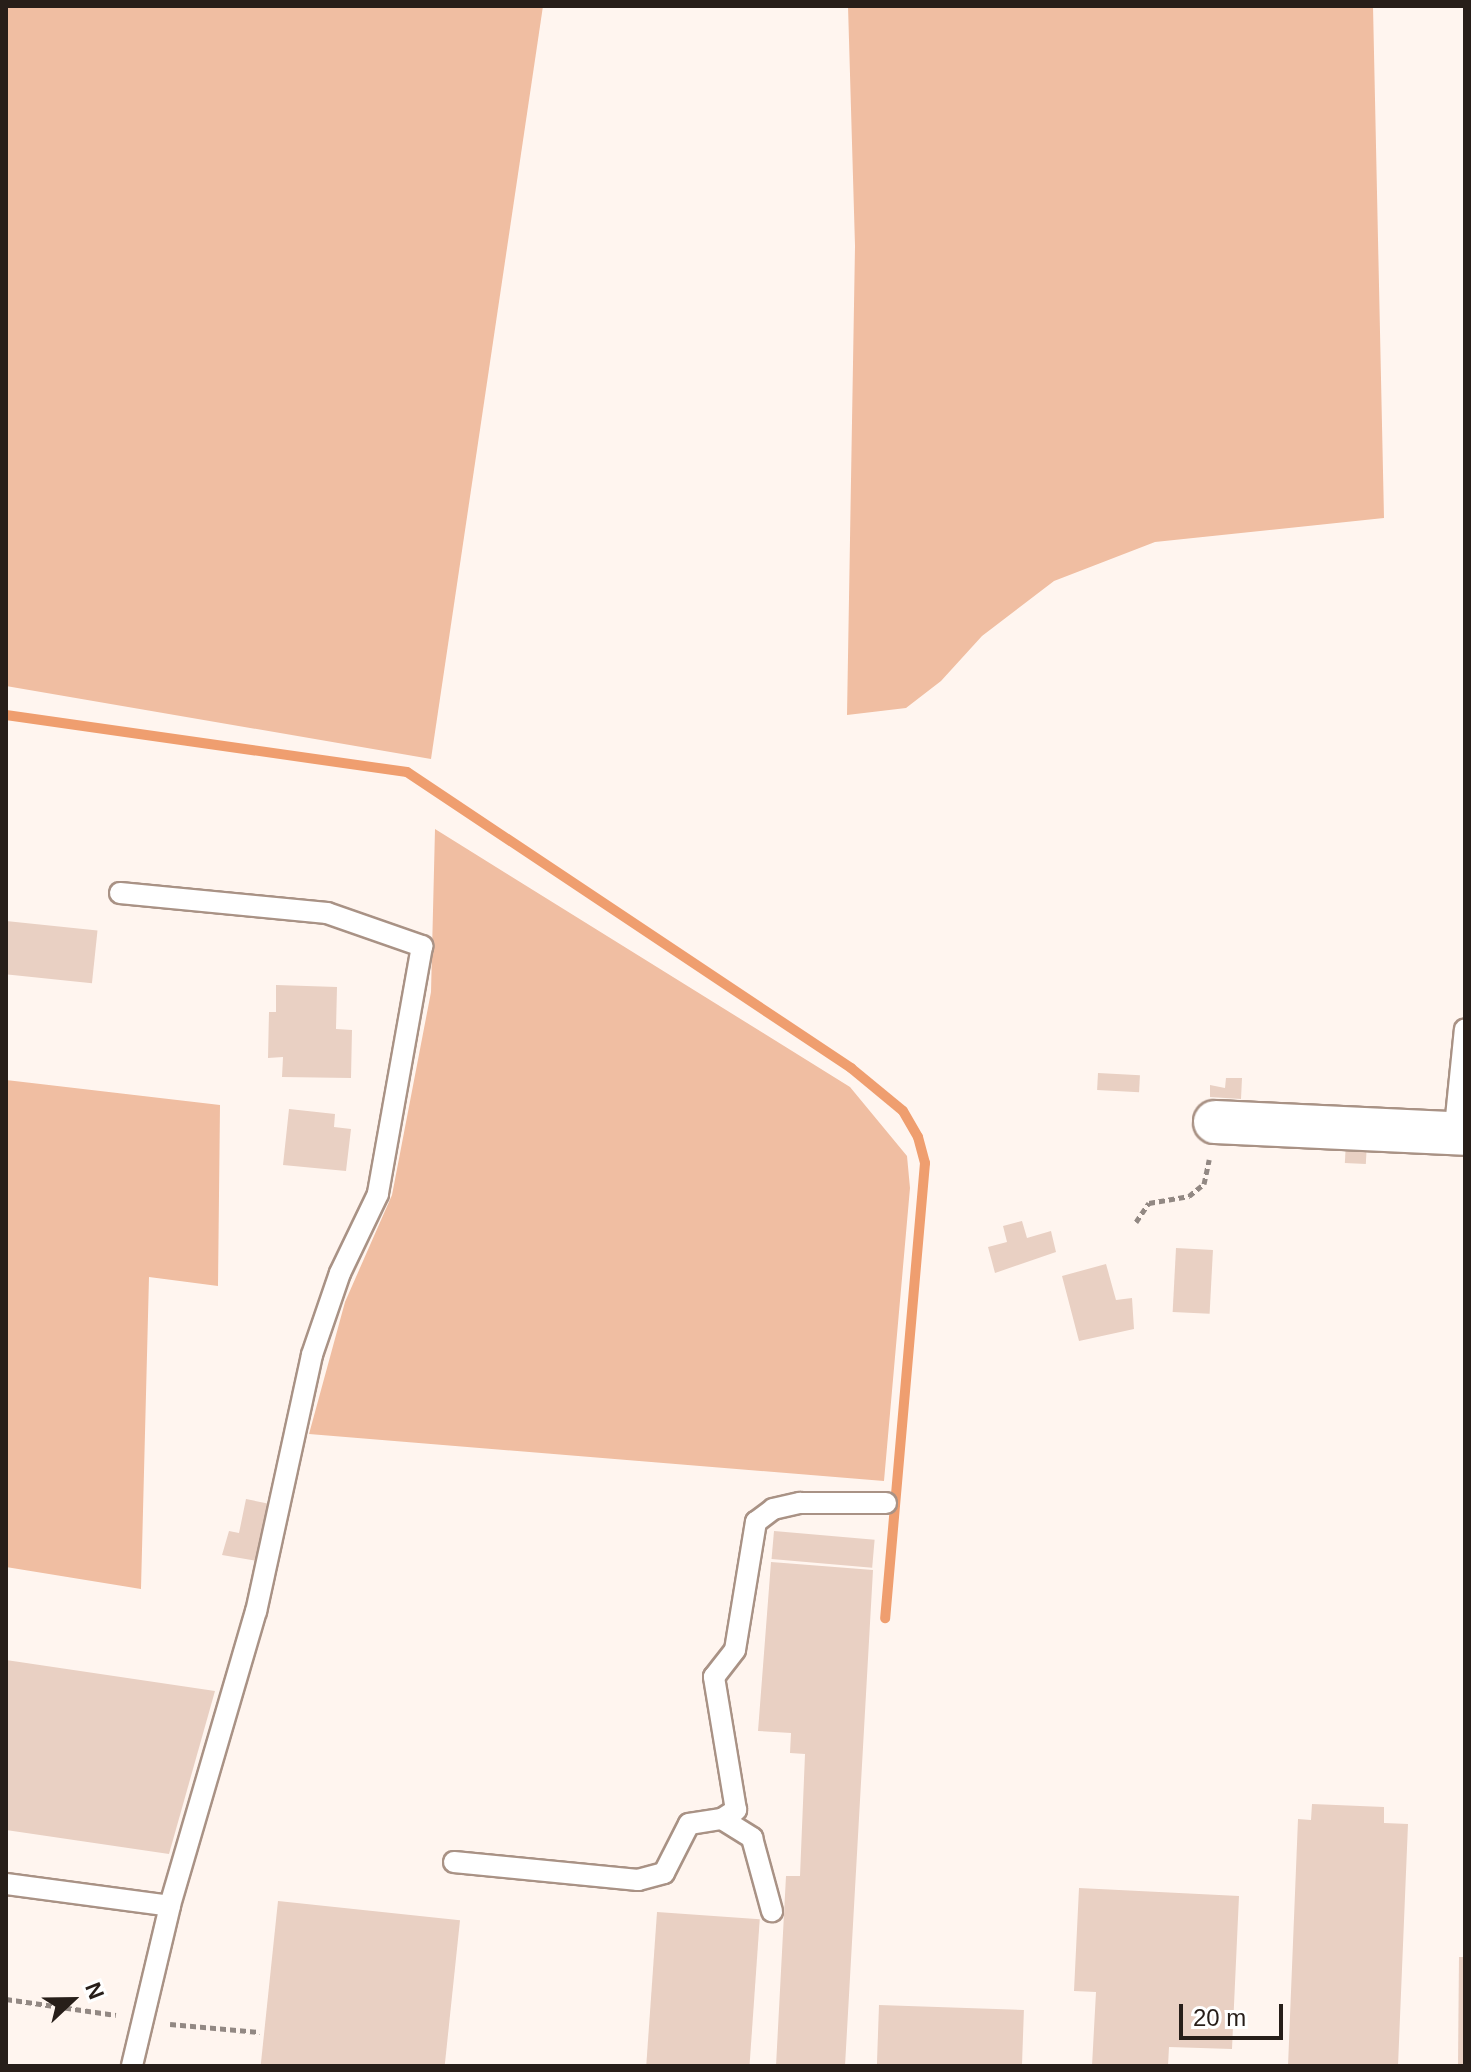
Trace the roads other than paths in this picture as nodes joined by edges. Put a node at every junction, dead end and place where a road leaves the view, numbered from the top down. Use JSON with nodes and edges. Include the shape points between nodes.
{"nodes":[{"id":1,"x":120,"y":893,"type":"dead end"},
{"id":2,"x":1465,"y":1029,"type":"edge"},
{"id":3,"x":1215,"y":1122,"type":"road end"},
{"id":4,"x":1463,"y":1134,"type":"edge"},
{"id":5,"x":886,"y":1503,"type":"dead end"},
{"id":6,"x":722,"y":1819,"type":"junction"},
{"id":7,"x":454,"y":1862,"type":"dead end"},
{"id":8,"x":6,"y":1884,"type":"edge"},
{"id":9,"x":170,"y":1906,"type":"junction"},
{"id":10,"x":772,"y":1911,"type":"dead end"},
{"id":11,"x":132,"y":2066,"type":"edge"}],
"edges":[{"from":1,"to":9,"type":"lane","via":[[327,913],[422,946],[378,1194],[340,1273],[312,1355],[256,1611]]},
{"from":2,"to":4,"type":"lane","via":[[1456,1117]]},
{"from":3,"to":4,"type":"street"},
{"from":5,"to":6,"type":"lane","via":[[800,1503],[773,1509],[756,1522],[735,1650],[714,1677],[736,1810]]},
{"from":6,"to":7,"type":"lane","via":[[689,1824],[664,1873],[638,1880]]},
{"from":6,"to":10,"type":"lane","via":[[752,1838]]},
{"from":8,"to":9,"type":"lane"},
{"from":9,"to":11,"type":"lane"}]}
